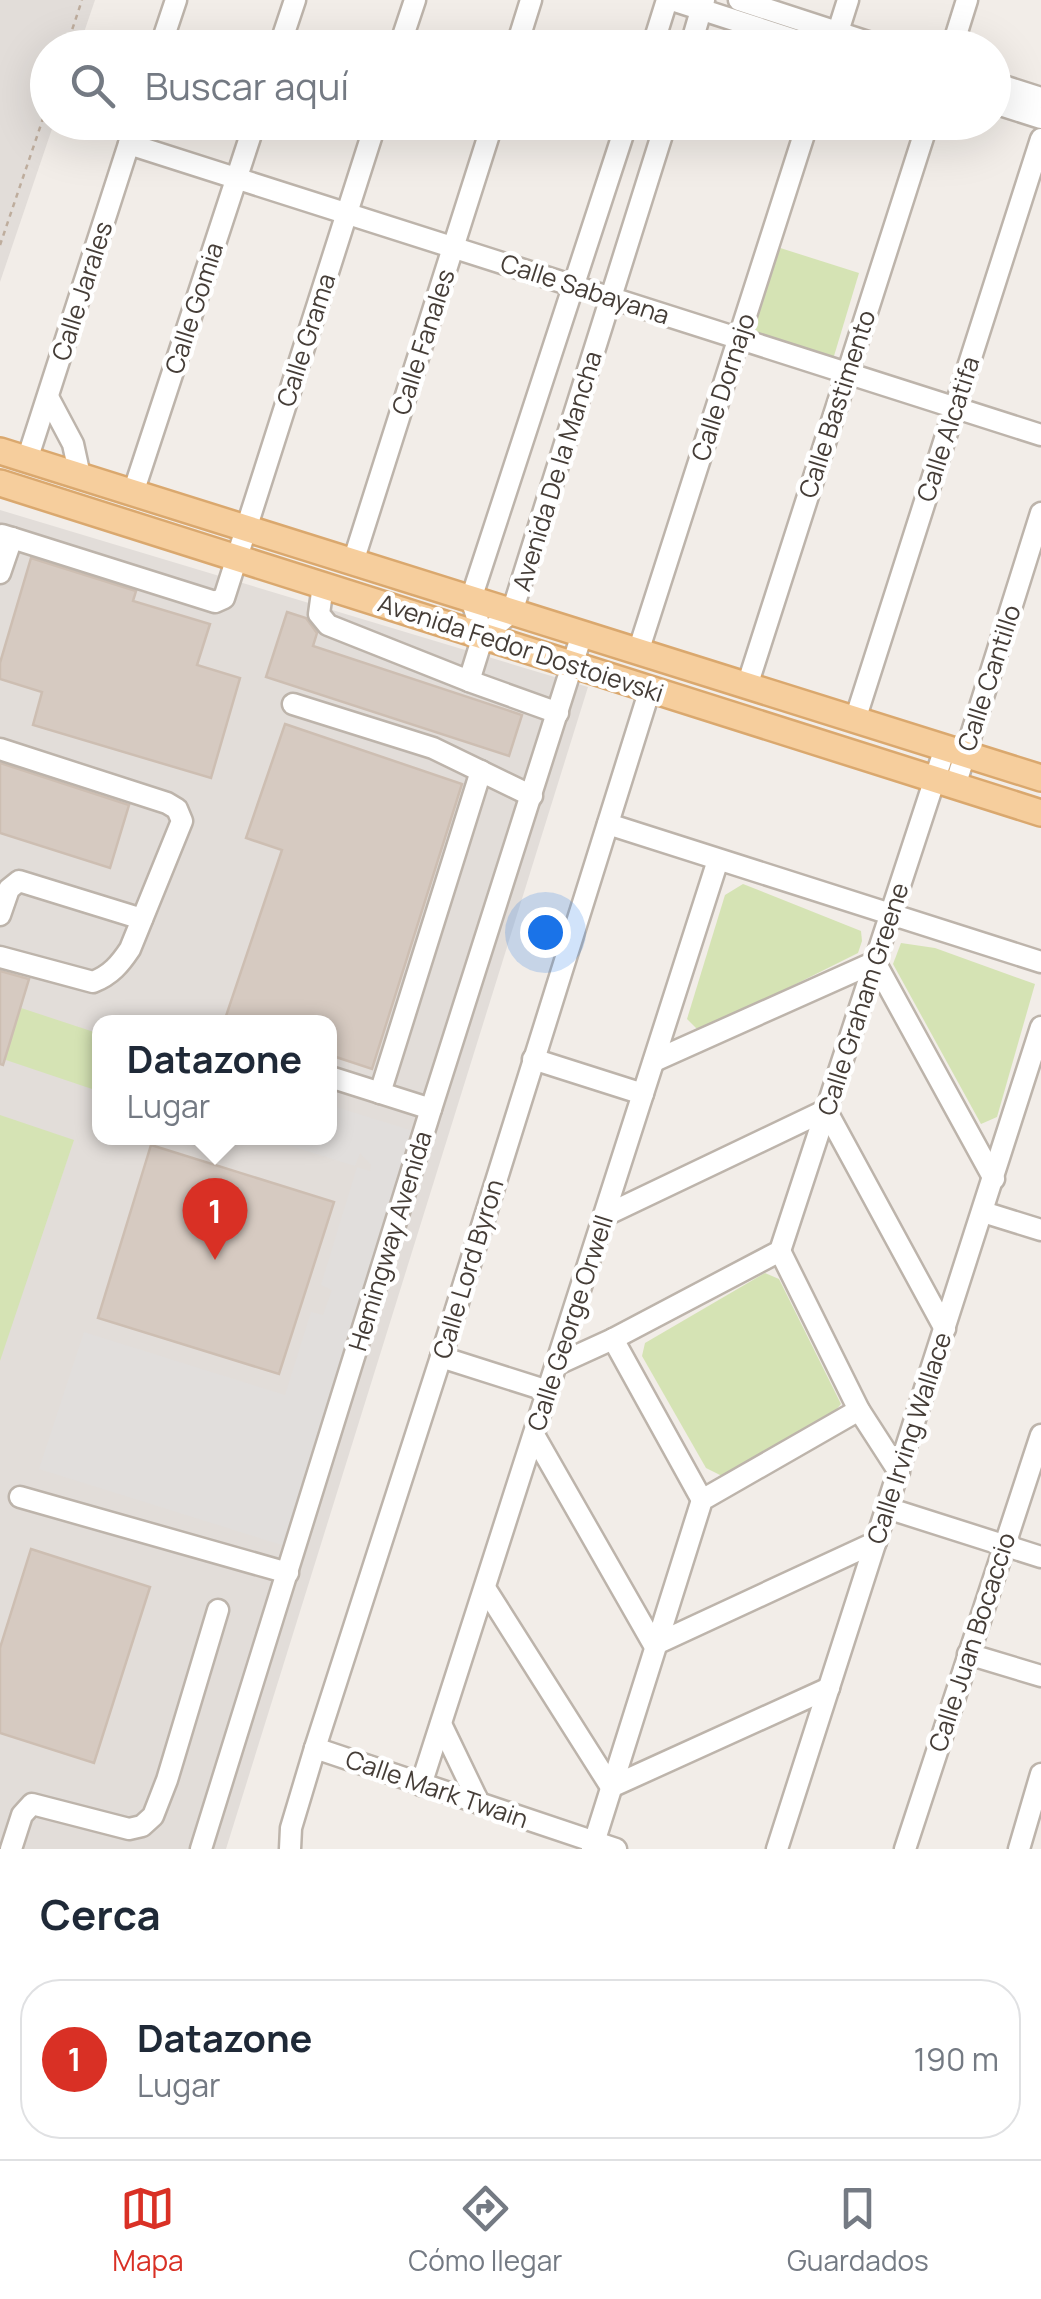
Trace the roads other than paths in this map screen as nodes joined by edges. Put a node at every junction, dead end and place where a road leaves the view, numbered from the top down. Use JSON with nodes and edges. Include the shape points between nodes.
{"nodes":[{"id":1,"x":176,"y":0,"type":"edge"},
{"id":2,"x":295,"y":0,"type":"edge"},
{"id":3,"x":414,"y":0,"type":"edge"},
{"id":4,"x":531,"y":0,"type":"edge"},
{"id":5,"x":669,"y":0,"type":"edge"},
{"id":6,"x":740,"y":0,"type":"edge"},
{"id":7,"x":848,"y":0,"type":"edge"},
{"id":8,"x":967,"y":0,"type":"edge"},
{"id":9,"x":703,"y":5,"type":"edge"},
{"id":10,"x":166,"y":30,"type":"edge"},
{"id":11,"x":286,"y":30,"type":"edge"},
{"id":12,"x":405,"y":30,"type":"edge"},
{"id":13,"x":522,"y":30,"type":"edge"},
{"id":14,"x":658,"y":30,"type":"edge"},
{"id":15,"x":695,"y":30,"type":"edge"},
{"id":16,"x":771,"y":30,"type":"edge"},
{"id":17,"x":813,"y":30,"type":"edge"},
{"id":18,"x":838,"y":30,"type":"edge"},
{"id":19,"x":958,"y":30,"type":"edge"},
{"id":20,"x":1011,"y":88,"type":"edge"},
{"id":21,"x":1041,"y":98,"type":"edge"},
{"id":22,"x":1011,"y":108,"type":"edge"},
{"id":23,"x":1041,"y":118,"type":"edge"},
{"id":24,"x":1041,"y":139,"type":"edge"},
{"id":25,"x":130,"y":140,"type":"edge"},
{"id":26,"x":249,"y":140,"type":"edge"},
{"id":27,"x":370,"y":140,"type":"edge"},
{"id":28,"x":486,"y":140,"type":"edge"},
{"id":29,"x":621,"y":140,"type":"edge"},
{"id":30,"x":660,"y":140,"type":"edge"},
{"id":31,"x":802,"y":140,"type":"edge"},
{"id":32,"x":922,"y":140,"type":"edge"},
{"id":33,"x":129,"y":144,"type":"junction"},
{"id":34,"x":236,"y":178,"type":"junction"},
{"id":35,"x":347,"y":213,"type":"junction"},
{"id":36,"x":453,"y":247,"type":"junction"},
{"id":37,"x":573,"y":286,"type":"junction"},
{"id":38,"x":611,"y":298,"type":"junction"},
{"id":39,"x":739,"y":339,"type":"junction"},
{"id":40,"x":847,"y":373,"type":"junction"},
{"id":41,"x":48,"y":397,"type":"junction"},
{"id":42,"x":955,"y":408,"type":"junction"},
{"id":43,"x":1041,"y":435,"type":"edge"},
{"id":44,"x":0,"y":451,"type":"edge"},
{"id":45,"x":27,"y":460,"type":"junction"},
{"id":46,"x":80,"y":476,"type":"junction"},
{"id":47,"x":0,"y":483,"type":"edge"},
{"id":48,"x":133,"y":493,"type":"junction"},
{"id":49,"x":1041,"y":512,"type":"edge"},
{"id":50,"x":246,"y":528,"type":"junction"},
{"id":51,"x":6,"y":536,"type":"edge"},
{"id":52,"x":237,"y":558,"type":"junction"},
{"id":53,"x":354,"y":562,"type":"junction"},
{"id":54,"x":0,"y":573,"type":"edge"},
{"id":55,"x":323,"y":585,"type":"junction"},
{"id":56,"x":471,"y":599,"type":"junction"},
{"id":57,"x":512,"y":612,"type":"junction"},
{"id":58,"x":582,"y":634,"type":"junction"},
{"id":59,"x":484,"y":636,"type":"junction"},
{"id":60,"x":638,"y":652,"type":"junction"},
{"id":61,"x":575,"y":665,"type":"junction"},
{"id":62,"x":469,"y":681,"type":"junction"},
{"id":63,"x":747,"y":686,"type":"junction"},
{"id":64,"x":650,"y":689,"type":"junction"},
{"id":65,"x":293,"y":704,"type":"dead end"},
{"id":66,"x":558,"y":713,"type":"junction"},
{"id":67,"x":855,"y":720,"type":"junction"},
{"id":68,"x":0,"y":748,"type":"edge"},
{"id":69,"x":955,"y":751,"type":"junction"},
{"id":70,"x":481,"y":771,"type":"junction"},
{"id":71,"x":1037,"y":772,"type":"edge"},
{"id":72,"x":945,"y":783,"type":"junction"},
{"id":73,"x":532,"y":796,"type":"junction"},
{"id":74,"x":1041,"y":813,"type":"edge"},
{"id":75,"x":608,"y":824,"type":"junction"},
{"id":76,"x":718,"y":860,"type":"junction"},
{"id":77,"x":892,"y":912,"type":"junction"},
{"id":78,"x":0,"y":915,"type":"edge"},
{"id":79,"x":142,"y":919,"type":"junction"},
{"id":80,"x":0,"y":957,"type":"edge"},
{"id":81,"x":875,"y":962,"type":"junction"},
{"id":82,"x":1041,"y":962,"type":"edge"},
{"id":83,"x":1041,"y":1028,"type":"edge"},
{"id":84,"x":532,"y":1059,"type":"junction"},
{"id":85,"x":654,"y":1061,"type":"junction"},
{"id":86,"x":337,"y":1079,"type":"edge"},
{"id":87,"x":380,"y":1093,"type":"junction"},
{"id":88,"x":643,"y":1094,"type":"junction"},
{"id":89,"x":430,"y":1109,"type":"junction"},
{"id":90,"x":826,"y":1110,"type":"junction"},
{"id":91,"x":994,"y":1179,"type":"junction"},
{"id":92,"x":982,"y":1212,"type":"junction"},
{"id":93,"x":604,"y":1216,"type":"junction"},
{"id":94,"x":1041,"y":1230,"type":"edge"},
{"id":95,"x":780,"y":1251,"type":"junction"},
{"id":96,"x":945,"y":1329,"type":"junction"},
{"id":97,"x":613,"y":1339,"type":"junction"},
{"id":98,"x":441,"y":1357,"type":"junction"},
{"id":99,"x":556,"y":1365,"type":"junction"},
{"id":100,"x":548,"y":1391,"type":"junction"},
{"id":101,"x":860,"y":1410,"type":"junction"},
{"id":102,"x":534,"y":1435,"type":"junction"},
{"id":103,"x":1041,"y":1438,"type":"edge"},
{"id":104,"x":898,"y":1472,"type":"junction"},
{"id":105,"x":20,"y":1497,"type":"dead end"},
{"id":106,"x":702,"y":1500,"type":"junction"},
{"id":107,"x":887,"y":1508,"type":"junction"},
{"id":108,"x":876,"y":1542,"type":"junction"},
{"id":109,"x":1003,"y":1545,"type":"junction"},
{"id":110,"x":1041,"y":1557,"type":"edge"},
{"id":111,"x":288,"y":1573,"type":"junction"},
{"id":112,"x":485,"y":1588,"type":"junction"},
{"id":113,"x":218,"y":1610,"type":"dead end"},
{"id":114,"x":654,"y":1645,"type":"junction"},
{"id":115,"x":968,"y":1654,"type":"junction"},
{"id":116,"x":1041,"y":1676,"type":"edge"},
{"id":117,"x":828,"y":1688,"type":"junction"},
{"id":118,"x":441,"y":1724,"type":"junction"},
{"id":119,"x":315,"y":1748,"type":"junction"},
{"id":120,"x":1041,"y":1774,"type":"edge"},
{"id":121,"x":421,"y":1786,"type":"junction"},
{"id":122,"x":611,"y":1787,"type":"junction"},
{"id":123,"x":479,"y":1804,"type":"junction"},
{"id":124,"x":779,"y":1842,"type":"edge"},
{"id":125,"x":0,"y":1846,"type":"edge"},
{"id":126,"x":593,"y":1846,"type":"edge"},
{"id":127,"x":11,"y":1849,"type":"edge"},
{"id":128,"x":201,"y":1849,"type":"edge"},
{"id":129,"x":290,"y":1849,"type":"edge"},
{"id":130,"x":616,"y":1849,"type":"edge"},
{"id":131,"x":757,"y":1849,"type":"edge"},
{"id":132,"x":905,"y":1849,"type":"edge"},
{"id":133,"x":1018,"y":1849,"type":"edge"}],
"edges":[{"from":1,"to":10,"type":"street"},
{"from":2,"to":11,"type":"street"},
{"from":3,"to":12,"type":"street"},
{"from":4,"to":13,"type":"street"},
{"from":5,"to":9,"type":"street"},
{"from":5,"to":14,"type":"street"},
{"from":6,"to":17,"type":"street"},
{"from":7,"to":18,"type":"street"},
{"from":8,"to":19,"type":"street"},
{"from":9,"to":15,"type":"street"},
{"from":9,"to":16,"type":"street"},
{"from":20,"to":21,"type":"street"},
{"from":22,"to":23,"type":"street"},
{"from":24,"to":42,"type":"street","name":"Calle Alcatifa"},
{"from":25,"to":33,"type":"street","name":"Calle Jarales"},
{"from":26,"to":34,"type":"street","name":"Calle Gomia"},
{"from":27,"to":35,"type":"street","name":"Calle Grama"},
{"from":28,"to":36,"type":"street","name":"Calle Fanales"},
{"from":29,"to":37,"type":"street","name":"Avenida De la Mancha"},
{"from":30,"to":38,"type":"street","name":"Avenida De la Mancha"},
{"from":31,"to":39,"type":"street","name":"Calle Dornajo"},
{"from":32,"to":40,"type":"street","name":"Calle Bastimento"},
{"from":33,"to":34,"type":"street","name":"Calle Sabayana"},
{"from":33,"to":41,"type":"street","name":"Calle Jarales"},
{"from":34,"to":35,"type":"street","name":"Calle Sabayana"},
{"from":34,"to":48,"type":"street","name":"Calle Gomia"},
{"from":35,"to":36,"type":"street","name":"Calle Sabayana"},
{"from":35,"to":50,"type":"street","name":"Calle Grama"},
{"from":36,"to":37,"type":"street","name":"Calle Sabayana"},
{"from":36,"to":53,"type":"street","name":"Calle Fanales"},
{"from":37,"to":38,"type":"street","name":"Calle Sabayana"},
{"from":37,"to":56,"type":"street","name":"Avenida De la Mancha"},
{"from":38,"to":39,"type":"street","name":"Calle Sabayana"},
{"from":38,"to":57,"type":"street","name":"Avenida De la Mancha"},
{"from":39,"to":40,"type":"street","name":"Calle Sabayana"},
{"from":39,"to":60,"type":"street","name":"Calle Dornajo"},
{"from":40,"to":42,"type":"street","name":"Calle Sabayana"},
{"from":40,"to":63,"type":"street","name":"Calle Bastimento"},
{"from":41,"to":45,"type":"street","name":"Calle Jarales"},
{"from":41,"to":46,"type":"street","via":[[73,444]]},
{"from":42,"to":43,"type":"street","name":"Calle Sabayana"},
{"from":42,"to":67,"type":"street","name":"Calle Alcatifa"},
{"from":44,"to":45,"type":"main road","name":"Avenida Fedor Dostoievski"},
{"from":45,"to":46,"type":"main road","name":"Avenida Fedor Dostoievski"},
{"from":46,"to":48,"type":"main road","name":"Avenida Fedor Dostoievski"},
{"from":47,"to":52,"type":"main road","name":"Avenida Fedor Dostoievski"},
{"from":48,"to":50,"type":"main road","name":"Avenida Fedor Dostoievski"},
{"from":49,"to":69,"type":"street","name":"Calle Cantillo"},
{"from":50,"to":52,"type":"street","name":"Calle Grama"},
{"from":50,"to":53,"type":"main road","name":"Avenida Fedor Dostoievski"},
{"from":51,"to":52,"type":"street","name":"Calle Grama","via":[[215,602],[224,598]]},
{"from":51,"to":54,"type":"street"},
{"from":52,"to":55,"type":"main road","name":"Avenida Fedor Dostoievski"},
{"from":53,"to":56,"type":"main road","name":"Avenida Fedor Dostoievski"},
{"from":55,"to":59,"type":"main road","name":"Avenida Fedor Dostoievski"},
{"from":55,"to":62,"type":"street","via":[[319,614],[328,626]]},
{"from":56,"to":57,"type":"main road","name":"Avenida Fedor Dostoievski"},
{"from":56,"to":59,"type":"street"},
{"from":57,"to":58,"type":"main road","name":"Avenida Fedor Dostoievski"},
{"from":57,"to":59,"type":"street","name":"Avenida De la Mancha"},
{"from":58,"to":60,"type":"main road","name":"Avenida Fedor Dostoievski"},
{"from":58,"to":61,"type":"street","name":"Hemingway Avenida"},
{"from":59,"to":61,"type":"main road","name":"Avenida Fedor Dostoievski"},
{"from":59,"to":62,"type":"street"},
{"from":60,"to":63,"type":"main road","name":"Avenida Fedor Dostoievski"},
{"from":61,"to":64,"type":"main road","name":"Avenida Fedor Dostoievski"},
{"from":61,"to":66,"type":"street","name":"Hemingway Avenida"},
{"from":62,"to":66,"type":"street"},
{"from":63,"to":67,"type":"main road","name":"Avenida Fedor Dostoievski"},
{"from":64,"to":72,"type":"main road","name":"Avenida Fedor Dostoievski"},
{"from":64,"to":75,"type":"street","name":"Calle Lord Byron"},
{"from":65,"to":70,"type":"street","via":[[397,734]]},
{"from":66,"to":73,"type":"street","name":"Hemingway Avenida"},
{"from":67,"to":69,"type":"main road","name":"Avenida Fedor Dostoievski"},
{"from":68,"to":79,"type":"street","via":[[181,814]]},
{"from":69,"to":71,"type":"main road","name":"Avenida Fedor Dostoievski"},
{"from":69,"to":72,"type":"street","name":"Calle Graham Greene"},
{"from":70,"to":73,"type":"street"},
{"from":70,"to":87,"type":"street"},
{"from":72,"to":74,"type":"main road","name":"Avenida Fedor Dostoievski"},
{"from":72,"to":77,"type":"street","name":"Calle Graham Greene"},
{"from":73,"to":89,"type":"street","name":"Hemingway Avenida"},
{"from":75,"to":76,"type":"street"},
{"from":75,"to":84,"type":"street","name":"Calle Lord Byron"},
{"from":76,"to":77,"type":"street"},
{"from":76,"to":85,"type":"street","name":"Calle George Orwell"},
{"from":77,"to":81,"type":"street","name":"Calle Graham Greene"},
{"from":77,"to":82,"type":"street"},
{"from":78,"to":79,"type":"street","via":[[8,889],[19,881]]},
{"from":79,"to":80,"type":"street","via":[[118,966],[94,982]]},
{"from":81,"to":85,"type":"street"},
{"from":81,"to":90,"type":"street","name":"Calle Graham Greene"},
{"from":81,"to":91,"type":"street"},
{"from":83,"to":91,"type":"street","name":"Calle Irving Wallace"},
{"from":84,"to":88,"type":"street"},
{"from":84,"to":98,"type":"street","name":"Calle Lord Byron"},
{"from":85,"to":88,"type":"street","name":"Calle George Orwell"},
{"from":86,"to":87,"type":"street"},
{"from":87,"to":89,"type":"street"},
{"from":88,"to":93,"type":"street","name":"Calle George Orwell"},
{"from":89,"to":111,"type":"street","name":"Hemingway Avenida"},
{"from":90,"to":93,"type":"street"},
{"from":90,"to":95,"type":"street","name":"Calle Graham Greene"},
{"from":90,"to":96,"type":"street"},
{"from":91,"to":92,"type":"street","name":"Calle Irving Wallace"},
{"from":92,"to":94,"type":"street"},
{"from":92,"to":96,"type":"street","name":"Calle Irving Wallace"},
{"from":93,"to":99,"type":"street","name":"Calle George Orwell"},
{"from":95,"to":97,"type":"street"},
{"from":95,"to":101,"type":"street"},
{"from":96,"to":104,"type":"street","name":"Calle Irving Wallace"},
{"from":97,"to":99,"type":"street"},
{"from":97,"to":106,"type":"street"},
{"from":98,"to":100,"type":"street"},
{"from":98,"to":119,"type":"street","name":"Calle Lord Byron"},
{"from":99,"to":100,"type":"street","name":"Calle George Orwell"},
{"from":100,"to":102,"type":"street","name":"Calle George Orwell"},
{"from":101,"to":104,"type":"street"},
{"from":101,"to":106,"type":"street"},
{"from":102,"to":112,"type":"street","name":"Calle George Orwell"},
{"from":102,"to":114,"type":"street"},
{"from":103,"to":109,"type":"street","name":"Calle Juan Bocaccio"},
{"from":104,"to":107,"type":"street","name":"Calle Irving Wallace"},
{"from":105,"to":111,"type":"street"},
{"from":106,"to":114,"type":"street"},
{"from":107,"to":108,"type":"street","name":"Calle Irving Wallace"},
{"from":107,"to":109,"type":"street"},
{"from":108,"to":114,"type":"street"},
{"from":108,"to":117,"type":"street","name":"Calle Irving Wallace"},
{"from":109,"to":110,"type":"street"},
{"from":109,"to":115,"type":"street","name":"Calle Juan Bocaccio"},
{"from":111,"to":128,"type":"street","name":"Hemingway Avenida"},
{"from":112,"to":118,"type":"street","name":"Calle George Orwell"},
{"from":112,"to":122,"type":"street"},
{"from":113,"to":127,"type":"street","via":[[153,1816],[129,1830],[32,1804]]},
{"from":114,"to":122,"type":"street"},
{"from":115,"to":116,"type":"street"},
{"from":115,"to":132,"type":"street","name":"Calle Juan Bocaccio"},
{"from":117,"to":122,"type":"street"},
{"from":117,"to":124,"type":"street","name":"Calle Irving Wallace"},
{"from":118,"to":121,"type":"street","name":"Calle George Orwell"},
{"from":118,"to":123,"type":"street"},
{"from":119,"to":121,"type":"street","name":"Calle Mark Twain"},
{"from":119,"to":129,"type":"street","name":"Calle Lord Byron"},
{"from":120,"to":133,"type":"street"},
{"from":121,"to":123,"type":"street","name":"Calle Mark Twain"},
{"from":122,"to":126,"type":"street"},
{"from":123,"to":126,"type":"street","name":"Calle Mark Twain"},
{"from":124,"to":131,"type":"street"},
{"from":125,"to":127,"type":"street"},
{"from":126,"to":130,"type":"street","name":"Calle Mark Twain"}]}
